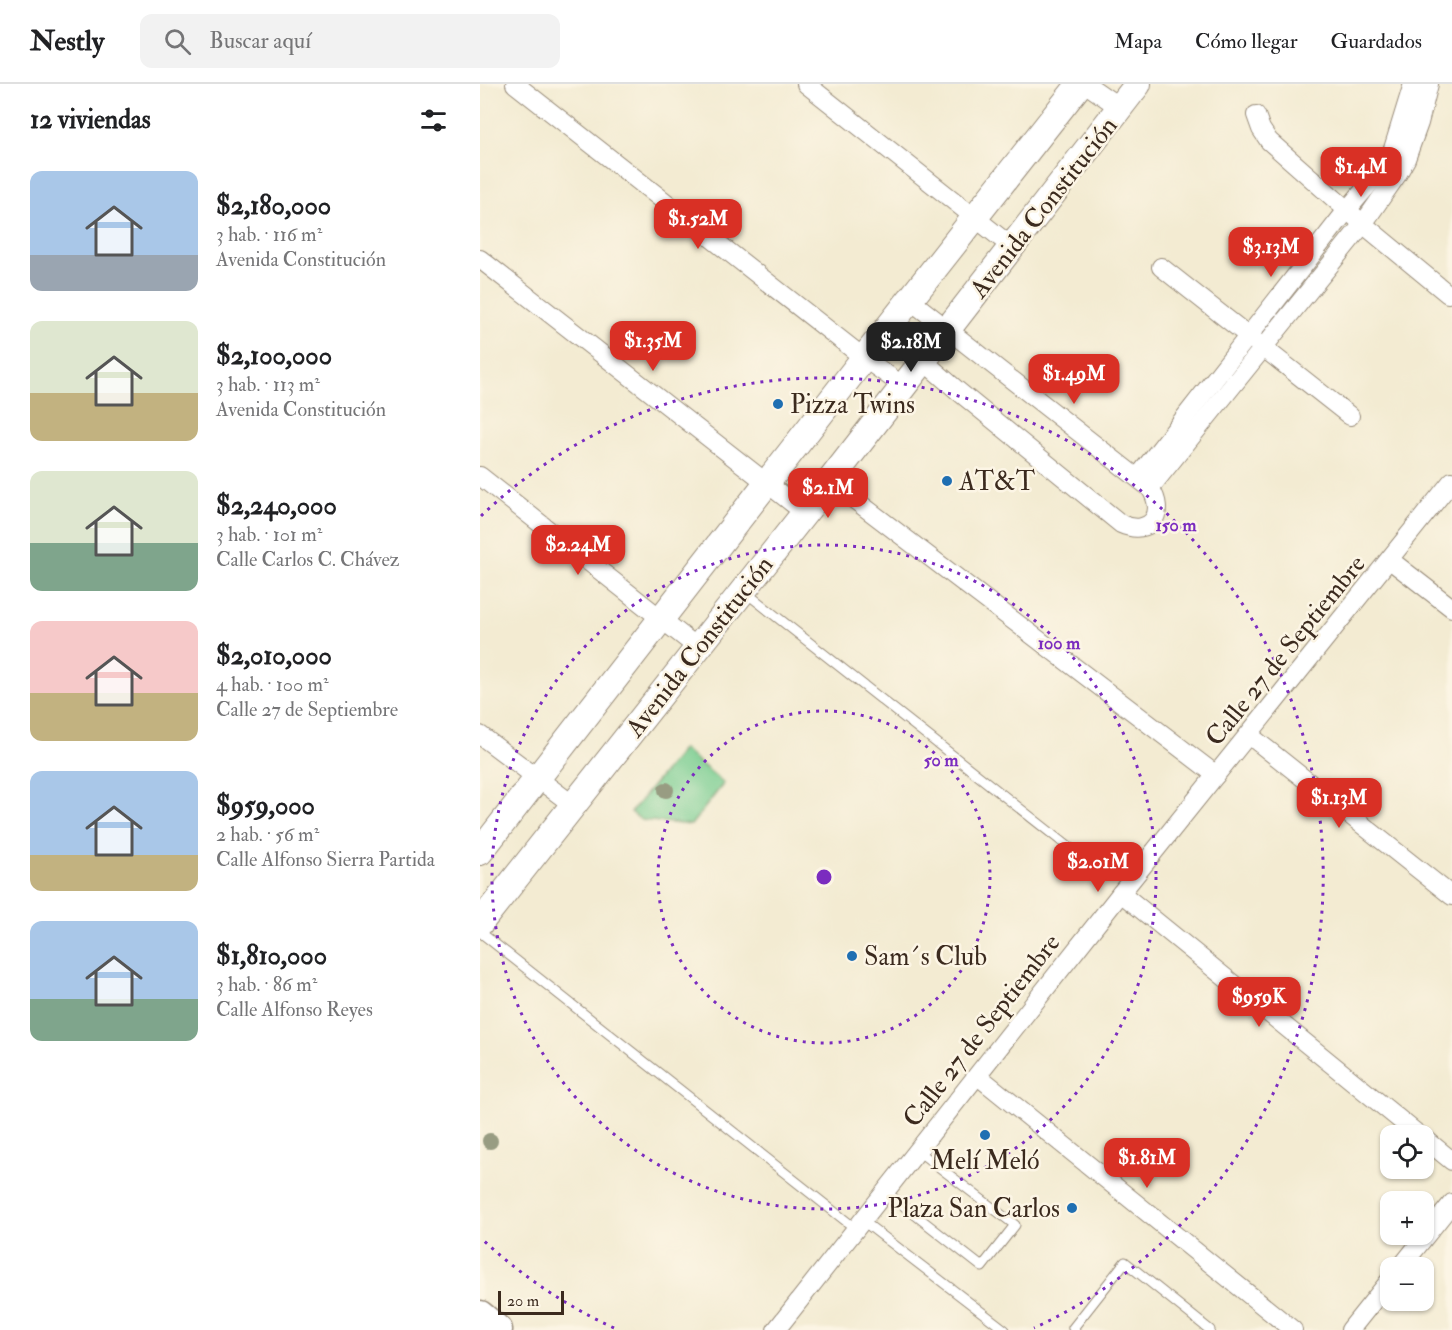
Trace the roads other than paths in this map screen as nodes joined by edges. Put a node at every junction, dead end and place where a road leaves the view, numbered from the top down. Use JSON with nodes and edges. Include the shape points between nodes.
{"nodes":[{"id":1,"x":515,"y":84,"type":"edge"},
{"id":2,"x":806,"y":84,"type":"edge"},
{"id":3,"x":1080,"y":84,"type":"edge"},
{"id":4,"x":1086,"y":84,"type":"edge"},
{"id":5,"x":1137,"y":84,"type":"edge"},
{"id":6,"x":1413,"y":84,"type":"edge"},
{"id":7,"x":1429,"y":84,"type":"edge"},
{"id":8,"x":1119,"y":107,"type":"junction"},
{"id":9,"x":1256,"y":115,"type":"dead end"},
{"id":10,"x":1347,"y":210,"type":"junction"},
{"id":11,"x":976,"y":218,"type":"junction"},
{"id":12,"x":1363,"y":224,"type":"junction"},
{"id":13,"x":1012,"y":247,"type":"junction"},
{"id":14,"x":480,"y":259,"type":"edge"},
{"id":15,"x":1161,"y":267,"type":"dead end"},
{"id":16,"x":1448,"y":294,"type":"dead end"},
{"id":17,"x":910,"y":300,"type":"junction"},
{"id":18,"x":887,"y":329,"type":"junction"},
{"id":19,"x":948,"y":329,"type":"junction"},
{"id":20,"x":1249,"y":336,"type":"junction"},
{"id":21,"x":1263,"y":348,"type":"junction"},
{"id":22,"x":864,"y":358,"type":"junction"},
{"id":23,"x":923,"y":361,"type":"junction"},
{"id":24,"x":903,"y":386,"type":"junction"},
{"id":25,"x":1350,"y":416,"type":"dead end"},
{"id":26,"x":1186,"y":430,"type":"junction"},
{"id":27,"x":480,"y":476,"type":"edge"},
{"id":28,"x":830,"y":481,"type":"junction"},
{"id":29,"x":1452,"y":481,"type":"edge"},
{"id":30,"x":1144,"y":482,"type":"junction"},
{"id":31,"x":767,"y":485,"type":"junction"},
{"id":32,"x":805,"y":513,"type":"junction"},
{"id":33,"x":1390,"y":560,"type":"junction"},
{"id":34,"x":744,"y":591,"type":"junction"},
{"id":35,"x":1452,"y":608,"type":"edge"},
{"id":36,"x":662,"y":619,"type":"junction"},
{"id":37,"x":698,"y":648,"type":"junction"},
{"id":38,"x":480,"y":735,"type":"edge"},
{"id":39,"x":1249,"y":735,"type":"junction"},
{"id":40,"x":1216,"y":775,"type":"junction"},
{"id":41,"x":537,"y":779,"type":"junction"},
{"id":42,"x":573,"y":806,"type":"junction"},
{"id":43,"x":480,"y":852,"type":"edge"},
{"id":44,"x":1084,"y":859,"type":"dead end"},
{"id":45,"x":1121,"y":892,"type":"junction"},
{"id":46,"x":1452,"y":896,"type":"edge"},
{"id":47,"x":480,"y":923,"type":"edge"},
{"id":48,"x":480,"y":932,"type":"edge"},
{"id":49,"x":978,"y":1076,"type":"junction"},
{"id":50,"x":1407,"y":1125,"type":"edge"},
{"id":51,"x":1434,"y":1147,"type":"edge"},
{"id":52,"x":918,"y":1151,"type":"junction"},
{"id":53,"x":1452,"y":1161,"type":"edge"},
{"id":54,"x":886,"y":1192,"type":"junction"},
{"id":55,"x":1452,"y":1203,"type":"edge"},
{"id":56,"x":860,"y":1225,"type":"junction"},
{"id":57,"x":1409,"y":1257,"type":"edge"},
{"id":58,"x":1380,"y":1292,"type":"edge"},
{"id":59,"x":480,"y":1315,"type":"edge"},
{"id":60,"x":498,"y":1330,"type":"edge"},
{"id":61,"x":776,"y":1330,"type":"edge"},
{"id":62,"x":1005,"y":1330,"type":"edge"},
{"id":63,"x":1075,"y":1330,"type":"edge"},
{"id":64,"x":1210,"y":1330,"type":"edge"},
{"id":65,"x":1293,"y":1330,"type":"edge"},
{"id":66,"x":1350,"y":1330,"type":"edge"}],
"edges":[{"from":1,"to":22,"type":"street"},
{"from":2,"to":11,"type":"street"},
{"from":3,"to":11,"type":"street","name":"Avenida Constitución"},
{"from":4,"to":8,"type":"street"},
{"from":5,"to":8,"type":"street","name":"Avenida Constitución"},
{"from":6,"to":10,"type":"street","via":[[1393,149],[1382,169]]},
{"from":7,"to":12,"type":"street","via":[[1406,159]]},
{"from":8,"to":13,"type":"street","name":"Avenida Constitución"},
{"from":9,"to":10,"type":"street","via":[[1269,141]]},
{"from":10,"to":12,"type":"street"},
{"from":10,"to":20,"type":"street"},
{"from":11,"to":13,"type":"street"},
{"from":11,"to":17,"type":"street","name":"Avenida Constitución"},
{"from":12,"to":16,"type":"street"},
{"from":12,"to":21,"type":"street"},
{"from":13,"to":19,"type":"street","name":"Avenida Constitución"},
{"from":14,"to":31,"type":"street"},
{"from":15,"to":20,"type":"street"},
{"from":17,"to":18,"type":"street","name":"Avenida Constitución"},
{"from":17,"to":19,"type":"street"},
{"from":18,"to":22,"type":"street","name":"Avenida Constitución"},
{"from":18,"to":23,"type":"street"},
{"from":19,"to":23,"type":"street","name":"Avenida Constitución"},
{"from":19,"to":30,"type":"street"},
{"from":20,"to":21,"type":"street"},
{"from":20,"to":26,"type":"street"},
{"from":21,"to":25,"type":"street"},
{"from":21,"to":26,"type":"street"},
{"from":22,"to":24,"type":"street"},
{"from":22,"to":31,"type":"street","name":"Avenida Constitución"},
{"from":23,"to":24,"type":"street","name":"Avenida Constitución"},
{"from":23,"to":30,"type":"street","via":[[1131,529],[1152,522],[1158,511],[1157,501]]},
{"from":24,"to":28,"type":"street","name":"Avenida Constitución"},
{"from":26,"to":30,"type":"street"},
{"from":27,"to":36,"type":"street"},
{"from":28,"to":32,"type":"street","name":"Avenida Constitución"},
{"from":28,"to":40,"type":"street"},
{"from":29,"to":33,"type":"street","name":"Calle 27 de Septiembre"},
{"from":31,"to":32,"type":"street"},
{"from":31,"to":36,"type":"street","name":"Avenida Constitución"},
{"from":32,"to":34,"type":"street","name":"Avenida Constitución"},
{"from":33,"to":35,"type":"street"},
{"from":33,"to":39,"type":"street","name":"Calle 27 de Septiembre"},
{"from":34,"to":37,"type":"street","name":"Avenida Constitución"},
{"from":34,"to":44,"type":"lane"},
{"from":36,"to":37,"type":"street"},
{"from":36,"to":41,"type":"street","name":"Avenida Constitución"},
{"from":37,"to":42,"type":"street","name":"Avenida Constitución"},
{"from":38,"to":41,"type":"street"},
{"from":39,"to":40,"type":"street","name":"Calle 27 de Septiembre"},
{"from":39,"to":46,"type":"street"},
{"from":40,"to":45,"type":"street","name":"Calle 27 de Septiembre"},
{"from":41,"to":42,"type":"street"},
{"from":41,"to":43,"type":"street","name":"Avenida Constitución"},
{"from":42,"to":47,"type":"street","name":"Avenida Constitución"},
{"from":45,"to":49,"type":"street","name":"Calle 27 de Septiembre"},
{"from":45,"to":50,"type":"street"},
{"from":48,"to":56,"type":"lane"},
{"from":49,"to":52,"type":"street","name":"Calle 27 de Septiembre"},
{"from":49,"to":65,"type":"street"},
{"from":51,"to":53,"type":"street"},
{"from":52,"to":54,"type":"street","name":"Calle 27 de Septiembre"},
{"from":52,"to":54,"type":"lane","via":[[1015,1225],[1002,1242],[982,1267]]},
{"from":54,"to":56,"type":"street","name":"Calle 27 de Septiembre"},
{"from":55,"to":57,"type":"street"},
{"from":56,"to":61,"type":"street","name":"Calle 27 de Septiembre"},
{"from":56,"to":62,"type":"lane"},
{"from":58,"to":66,"type":"street"},
{"from":59,"to":60,"type":"main road"},
{"from":63,"to":64,"type":"lane","via":[[1125,1262]]}]}
